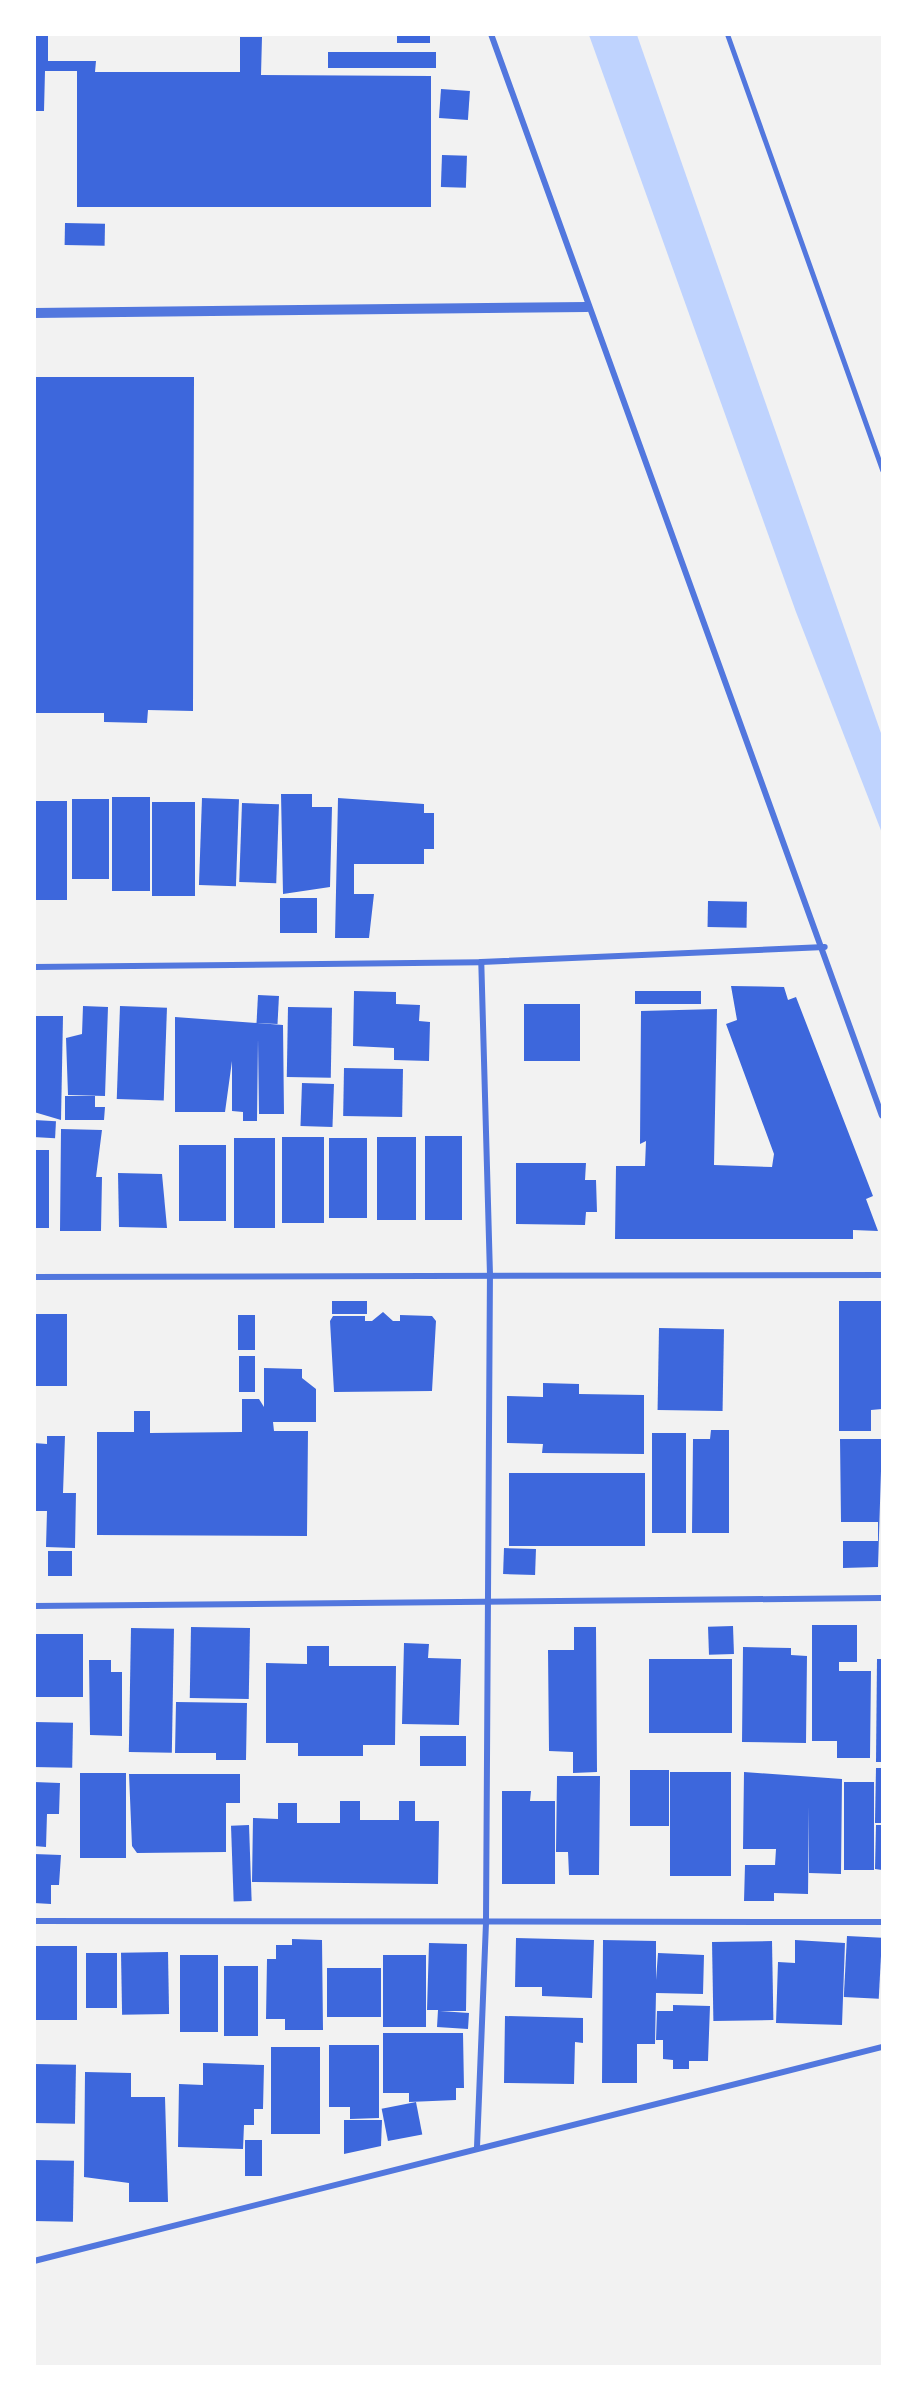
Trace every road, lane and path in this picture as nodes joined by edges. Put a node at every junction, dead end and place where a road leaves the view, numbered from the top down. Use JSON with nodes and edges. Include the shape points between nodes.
{"nodes":[{"id":1,"x":491,"y":34,"type":"edge"},
{"id":2,"x":727,"y":34,"type":"edge"},
{"id":3,"x":587,"y":307,"type":"junction"},
{"id":4,"x":34,"y":314,"type":"edge"},
{"id":5,"x":882,"y":470,"type":"edge"},
{"id":6,"x":825,"y":947,"type":"junction"},
{"id":7,"x":481,"y":962,"type":"junction"},
{"id":8,"x":34,"y":967,"type":"edge"},
{"id":9,"x":882,"y":1116,"type":"edge"},
{"id":10,"x":490,"y":1275,"type":"junction"},
{"id":11,"x":882,"y":1275,"type":"edge"},
{"id":12,"x":34,"y":1277,"type":"edge"},
{"id":13,"x":882,"y":1598,"type":"edge"},
{"id":14,"x":486,"y":1603,"type":"junction"},
{"id":15,"x":34,"y":1606,"type":"edge"},
{"id":16,"x":34,"y":1921,"type":"edge"},
{"id":17,"x":486,"y":1922,"type":"junction"},
{"id":18,"x":882,"y":1922,"type":"edge"},
{"id":19,"x":882,"y":2047,"type":"edge"},
{"id":20,"x":477,"y":2147,"type":"junction"},
{"id":21,"x":34,"y":2261,"type":"edge"}],
"edges":[{"from":1,"to":3,"type":"street"},
{"from":2,"to":5,"type":"street"},
{"from":3,"to":4,"type":"street"},
{"from":3,"to":6,"type":"street"},
{"from":6,"to":7,"type":"street"},
{"from":6,"to":9,"type":"street"},
{"from":7,"to":8,"type":"street"},
{"from":7,"to":10,"type":"street"},
{"from":10,"to":11,"type":"street"},
{"from":10,"to":12,"type":"street"},
{"from":10,"to":14,"type":"street"},
{"from":13,"to":14,"type":"street"},
{"from":14,"to":15,"type":"street"},
{"from":14,"to":17,"type":"street"},
{"from":16,"to":17,"type":"street"},
{"from":17,"to":18,"type":"street"},
{"from":17,"to":20,"type":"street"},
{"from":19,"to":20,"type":"street"},
{"from":20,"to":21,"type":"street"}]}
